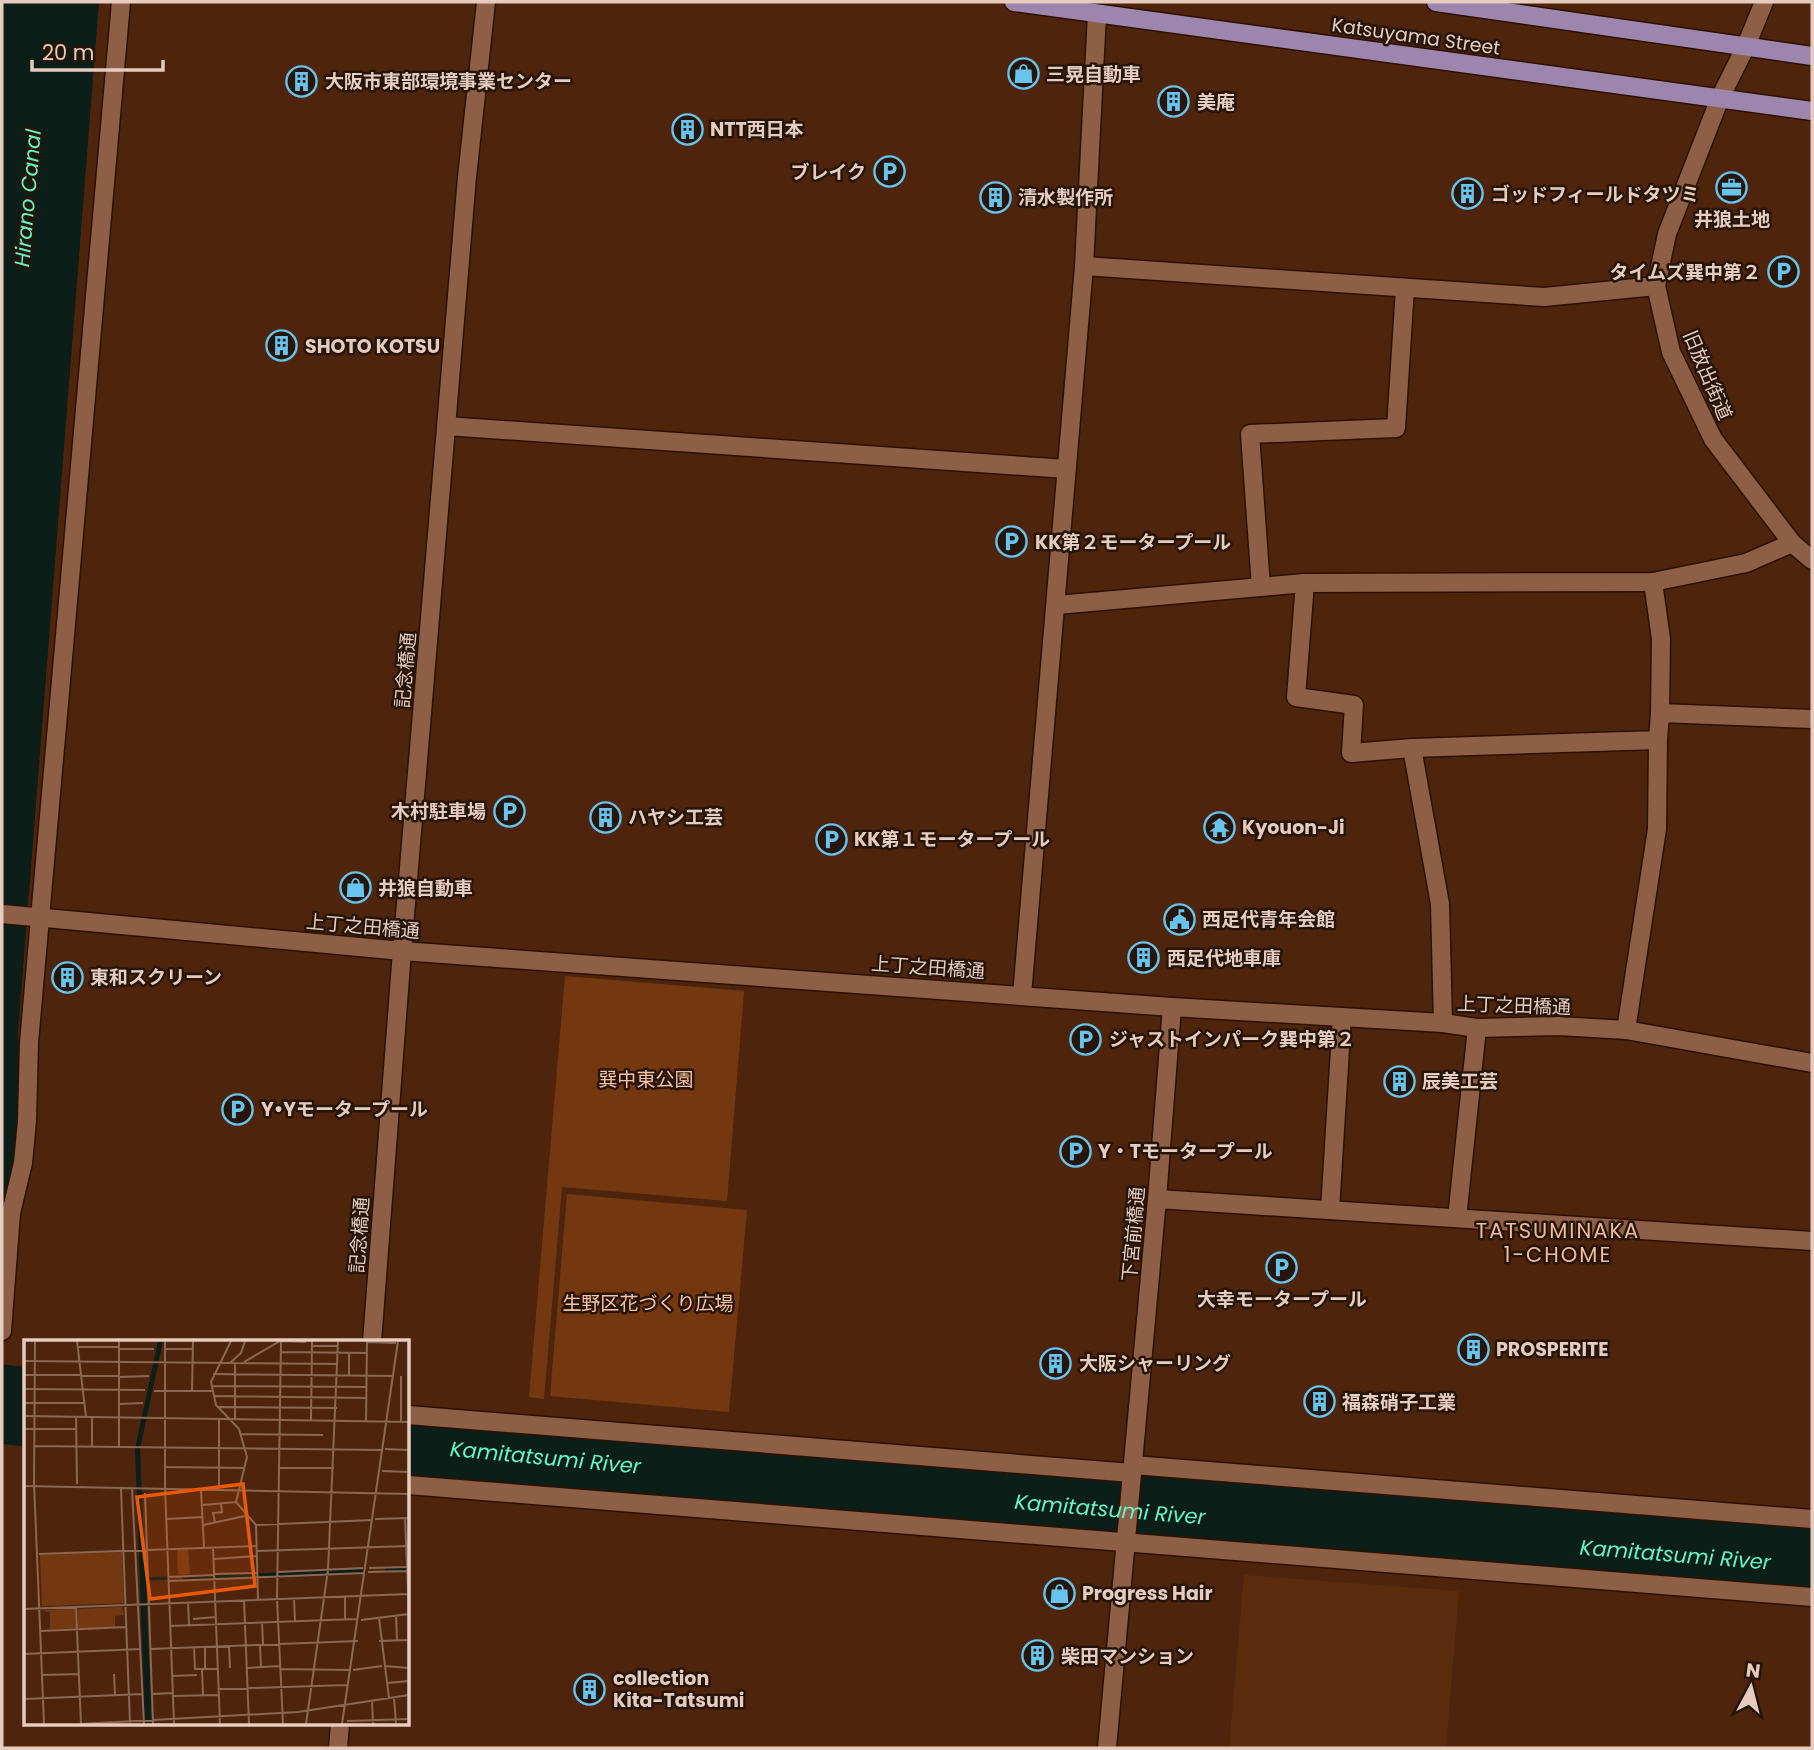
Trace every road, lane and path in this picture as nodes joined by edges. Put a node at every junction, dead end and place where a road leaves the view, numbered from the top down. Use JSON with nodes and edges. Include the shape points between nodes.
{"nodes":[{"id":1,"x":121,"y":2,"type":"edge"},
{"id":2,"x":486,"y":2,"type":"edge"},
{"id":3,"x":1014,"y":2,"type":"edge"},
{"id":4,"x":1436,"y":2,"type":"edge"},
{"id":5,"x":1764,"y":2,"type":"edge"},
{"id":6,"x":1097,"y":14,"type":"junction"},
{"id":7,"x":1746,"y":46,"type":"junction"},
{"id":8,"x":1812,"y":56,"type":"edge"},
{"id":9,"x":1720,"y":98,"type":"junction"},
{"id":10,"x":1812,"y":111,"type":"edge"},
{"id":11,"x":1084,"y":266,"type":"junction"},
{"id":12,"x":1656,"y":286,"type":"junction"},
{"id":13,"x":1405,"y":288,"type":"junction"},
{"id":14,"x":446,"y":426,"type":"junction"},
{"id":15,"x":1067,"y":469,"type":"junction"},
{"id":16,"x":1792,"y":543,"type":"junction"},
{"id":17,"x":1812,"y":560,"type":"edge"},
{"id":18,"x":1653,"y":582,"type":"junction"},
{"id":19,"x":1306,"y":583,"type":"junction"},
{"id":20,"x":1261,"y":587,"type":"junction"},
{"id":21,"x":1057,"y":605,"type":"junction"},
{"id":22,"x":1660,"y":713,"type":"junction"},
{"id":23,"x":1812,"y":719,"type":"edge"},
{"id":24,"x":1658,"y":740,"type":"junction"},
{"id":25,"x":1412,"y":748,"type":"junction"},
{"id":26,"x":2,"y":914,"type":"edge"},
{"id":27,"x":36,"y":917,"type":"junction"},
{"id":28,"x":402,"y":951,"type":"junction"},
{"id":29,"x":1021,"y":995,"type":"junction"},
{"id":30,"x":1172,"y":1007,"type":"junction"},
{"id":31,"x":1342,"y":1017,"type":"junction"},
{"id":32,"x":1443,"y":1023,"type":"junction"},
{"id":33,"x":1477,"y":1028,"type":"junction"},
{"id":34,"x":1626,"y":1030,"type":"junction"},
{"id":35,"x":1812,"y":1063,"type":"edge"},
{"id":36,"x":1157,"y":1199,"type":"junction"},
{"id":37,"x":1329,"y":1210,"type":"junction"},
{"id":38,"x":1457,"y":1218,"type":"junction"},
{"id":39,"x":1812,"y":1241,"type":"edge"},
{"id":40,"x":2,"y":1331,"type":"edge"},
{"id":41,"x":372,"y":1340,"type":"edge"},
{"id":42,"x":410,"y":1415,"type":"edge"},
{"id":43,"x":1132,"y":1474,"type":"junction"},
{"id":44,"x":410,"y":1485,"type":"edge"},
{"id":45,"x":1812,"y":1519,"type":"edge"},
{"id":46,"x":1126,"y":1539,"type":"junction"},
{"id":47,"x":1812,"y":1597,"type":"edge"},
{"id":48,"x":340,"y":1726,"type":"edge"},
{"id":49,"x":338,"y":1748,"type":"edge"},
{"id":50,"x":1107,"y":1748,"type":"edge"}],
"edges":[{"from":1,"to":27,"type":"street"},
{"from":2,"to":14,"type":"street","name":"記念橋通"},
{"from":3,"to":6,"type":"main road","name":"Katsuyama Street"},
{"from":4,"to":7,"type":"main road","name":"Katsuyama Street"},
{"from":5,"to":7,"type":"street"},
{"from":6,"to":9,"type":"main road","name":"Katsuyama Street"},
{"from":6,"to":11,"type":"street"},
{"from":7,"to":8,"type":"main road","name":"Katsuyama Street"},
{"from":7,"to":9,"type":"street","name":"旧放出街道"},
{"from":9,"to":10,"type":"main road","name":"Katsuyama Street"},
{"from":9,"to":12,"type":"street","name":"旧放出街道","via":[[1667,234]]},
{"from":11,"to":13,"type":"street"},
{"from":11,"to":15,"type":"street"},
{"from":12,"to":13,"type":"street","via":[[1544,297]]},
{"from":12,"to":16,"type":"street","name":"旧放出街道","via":[[1671,352],[1713,439]]},
{"from":13,"to":20,"type":"street","via":[[1396,428],[1250,434]]},
{"from":14,"to":15,"type":"street"},
{"from":14,"to":28,"type":"street","name":"記念橋通"},
{"from":15,"to":21,"type":"street"},
{"from":16,"to":17,"type":"street","name":"旧放出街道"},
{"from":16,"to":18,"type":"street","via":[[1746,563]]},
{"from":18,"to":19,"type":"street"},
{"from":18,"to":22,"type":"street","via":[[1661,639]]},
{"from":19,"to":20,"type":"street"},
{"from":19,"to":25,"type":"street","via":[[1296,697],[1354,705],[1351,753]]},
{"from":20,"to":21,"type":"street"},
{"from":21,"to":29,"type":"street"},
{"from":22,"to":23,"type":"street"},
{"from":22,"to":24,"type":"street"},
{"from":24,"to":25,"type":"street"},
{"from":24,"to":34,"type":"street","via":[[1657,829]]},
{"from":25,"to":32,"type":"street","via":[[1440,904]]},
{"from":26,"to":27,"type":"street","name":"上丁之田橋通"},
{"from":27,"to":28,"type":"street","name":"上丁之田橋通"},
{"from":27,"to":40,"type":"street","via":[[27,1121],[11,1213]]},
{"from":28,"to":29,"type":"street","name":"上丁之田橋通"},
{"from":28,"to":41,"type":"street","name":"記念橋通"},
{"from":29,"to":30,"type":"street","name":"上丁之田橋通"},
{"from":30,"to":31,"type":"street","name":"上丁之田橋通"},
{"from":30,"to":36,"type":"street","name":"下宮前橋通"},
{"from":31,"to":32,"type":"street","name":"上丁之田橋通"},
{"from":31,"to":37,"type":"street"},
{"from":32,"to":33,"type":"street","name":"上丁之田橋通"},
{"from":33,"to":34,"type":"street","name":"上丁之田橋通"},
{"from":33,"to":38,"type":"street"},
{"from":34,"to":35,"type":"street","name":"上丁之田橋通"},
{"from":36,"to":37,"type":"street"},
{"from":36,"to":43,"type":"street","name":"下宮前橋通"},
{"from":37,"to":38,"type":"street"},
{"from":38,"to":39,"type":"street"},
{"from":42,"to":43,"type":"street"},
{"from":43,"to":45,"type":"street"},
{"from":43,"to":46,"type":"street","name":"下宮前橋通"},
{"from":44,"to":46,"type":"street"},
{"from":46,"to":47,"type":"street"},
{"from":46,"to":50,"type":"street"},
{"from":48,"to":49,"type":"street"}]}
